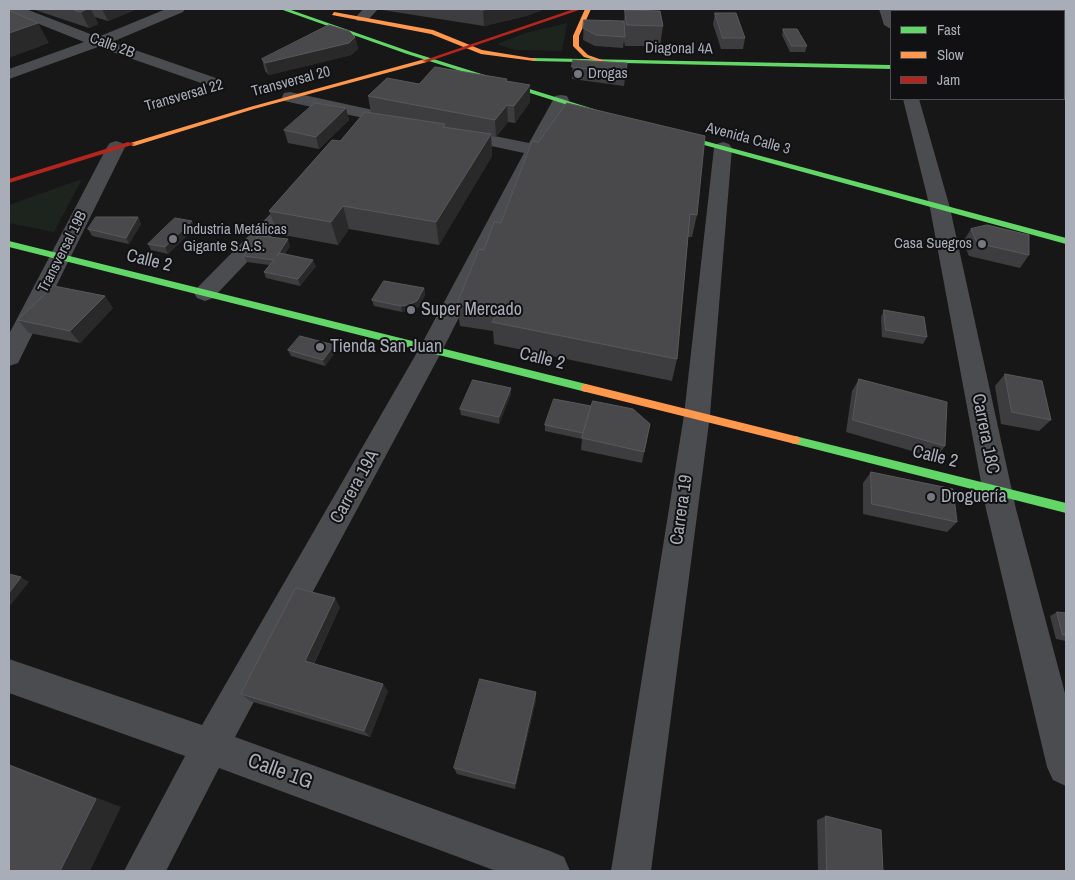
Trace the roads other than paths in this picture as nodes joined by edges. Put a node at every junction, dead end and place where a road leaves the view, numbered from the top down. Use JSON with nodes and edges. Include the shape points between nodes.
{"nodes":[{"id":1,"x":14,"y":9,"type":"edge"},
{"id":2,"x":178,"y":9,"type":"edge"},
{"id":3,"x":283,"y":9,"type":"edge"},
{"id":4,"x":298,"y":9,"type":"edge"},
{"id":5,"x":579,"y":9,"type":"edge"},
{"id":6,"x":588,"y":9,"type":"edge"},
{"id":7,"x":886,"y":9,"type":"edge"},
{"id":8,"x":366,"y":14,"type":"edge"},
{"id":9,"x":890,"y":22,"type":"edge"},
{"id":10,"x":457,"y":41,"type":"junction"},
{"id":11,"x":98,"y":42,"type":"junction"},
{"id":12,"x":468,"y":46,"type":"junction"},
{"id":13,"x":409,"y":53,"type":"junction"},
{"id":14,"x":391,"y":57,"type":"dead end"},
{"id":15,"x":430,"y":60,"type":"junction"},
{"id":16,"x":605,"y":62,"type":"junction"},
{"id":17,"x":890,"y":67,"type":"edge"},
{"id":18,"x":9,"y":74,"type":"edge"},
{"id":19,"x":210,"y":81,"type":"dead end"},
{"id":20,"x":290,"y":97,"type":"junction"},
{"id":21,"x":560,"y":100,"type":"junction"},
{"id":22,"x":912,"y":100,"type":"edge"},
{"id":23,"x":620,"y":119,"type":"edge"},
{"id":24,"x":414,"y":124,"type":"edge"},
{"id":25,"x":657,"y":129,"type":"edge"},
{"id":26,"x":441,"y":130,"type":"edge"},
{"id":27,"x":116,"y":147,"type":"junction"},
{"id":28,"x":723,"y":148,"type":"junction"},
{"id":29,"x":534,"y":150,"type":"junction"},
{"id":30,"x":9,"y":181,"type":"edge"},
{"id":31,"x":310,"y":185,"type":"edge"},
{"id":32,"x":940,"y":208,"type":"junction"},
{"id":33,"x":1066,"y":241,"type":"edge"},
{"id":34,"x":9,"y":244,"type":"edge"},
{"id":35,"x":60,"y":257,"type":"junction"},
{"id":36,"x":205,"y":293,"type":"junction"},
{"id":37,"x":431,"y":349,"type":"junction"},
{"id":38,"x":9,"y":357,"type":"edge"},
{"id":39,"x":697,"y":416,"type":"junction"},
{"id":40,"x":997,"y":491,"type":"junction"},
{"id":41,"x":1066,"y":508,"type":"edge"},
{"id":42,"x":9,"y":676,"type":"edge"},
{"id":43,"x":210,"y":746,"type":"junction"},
{"id":44,"x":1066,"y":767,"type":"edge"},
{"id":45,"x":144,"y":871,"type":"edge"},
{"id":46,"x":550,"y":871,"type":"edge"},
{"id":47,"x":631,"y":871,"type":"edge"}],
"edges":[{"from":1,"to":11,"type":"street","name":"Calle 2B"},
{"from":2,"to":11,"type":"street"},
{"from":3,"to":13,"type":"street"},
{"from":4,"to":8,"type":"street"},
{"from":5,"to":12,"type":"street","name":"Transversal 20"},
{"from":6,"to":16,"type":"street","via":[[576,36],[576,46],[586,56]]},
{"from":7,"to":9,"type":"street"},
{"from":8,"to":10,"type":"street"},
{"from":10,"to":12,"type":"street"},
{"from":10,"to":13,"type":"street"},
{"from":11,"to":18,"type":"street"},
{"from":11,"to":19,"type":"street","name":"Calle 2B"},
{"from":12,"to":15,"type":"street","name":"Transversal 20"},
{"from":12,"to":16,"type":"street","name":"Diagonal 4A","via":[[492,55],[519,59]]},
{"from":13,"to":14,"type":"street"},
{"from":13,"to":15,"type":"street"},
{"from":15,"to":20,"type":"street","name":"Transversal 20"},
{"from":15,"to":21,"type":"street"},
{"from":16,"to":17,"type":"street","name":"Diagonal 4A"},
{"from":20,"to":24,"type":"street","via":[[370,123]]},
{"from":20,"to":27,"type":"street","name":"Transversal 20"},
{"from":21,"to":23,"type":"street"},
{"from":21,"to":29,"type":"street","name":"Carrera 19A"},
{"from":22,"to":32,"type":"street","name":"Carrera 18C"},
{"from":25,"to":28,"type":"street","name":"Avenida Calle 3"},
{"from":26,"to":29,"type":"street"},
{"from":27,"to":30,"type":"street","name":"Transversal 20"},
{"from":27,"to":35,"type":"street","name":"Transversal 19B"},
{"from":28,"to":32,"type":"street","name":"Avenida Calle 3"},
{"from":28,"to":39,"type":"street","name":"Carrera 19"},
{"from":29,"to":37,"type":"street","name":"Carrera 19A"},
{"from":31,"to":36,"type":"street"},
{"from":32,"to":33,"type":"street","name":"Avenida Calle 3"},
{"from":32,"to":40,"type":"street","name":"Carrera 18C"},
{"from":34,"to":35,"type":"street","name":"Calle 2"},
{"from":35,"to":36,"type":"street","name":"Calle 2"},
{"from":35,"to":38,"type":"street","name":"Transversal 19B"},
{"from":36,"to":37,"type":"street","name":"Calle 2"},
{"from":37,"to":39,"type":"street","name":"Calle 2"},
{"from":37,"to":43,"type":"street","name":"Carrera 19A"},
{"from":39,"to":40,"type":"street","name":"Calle 2"},
{"from":39,"to":47,"type":"street","name":"Carrera 19"},
{"from":40,"to":41,"type":"street","name":"Calle 2"},
{"from":40,"to":44,"type":"street","name":"Carrera 18C"},
{"from":42,"to":43,"type":"street","name":"Calle 1G"},
{"from":43,"to":45,"type":"street","name":"Carrera 19A"},
{"from":43,"to":46,"type":"street","name":"Calle 1G"}]}
